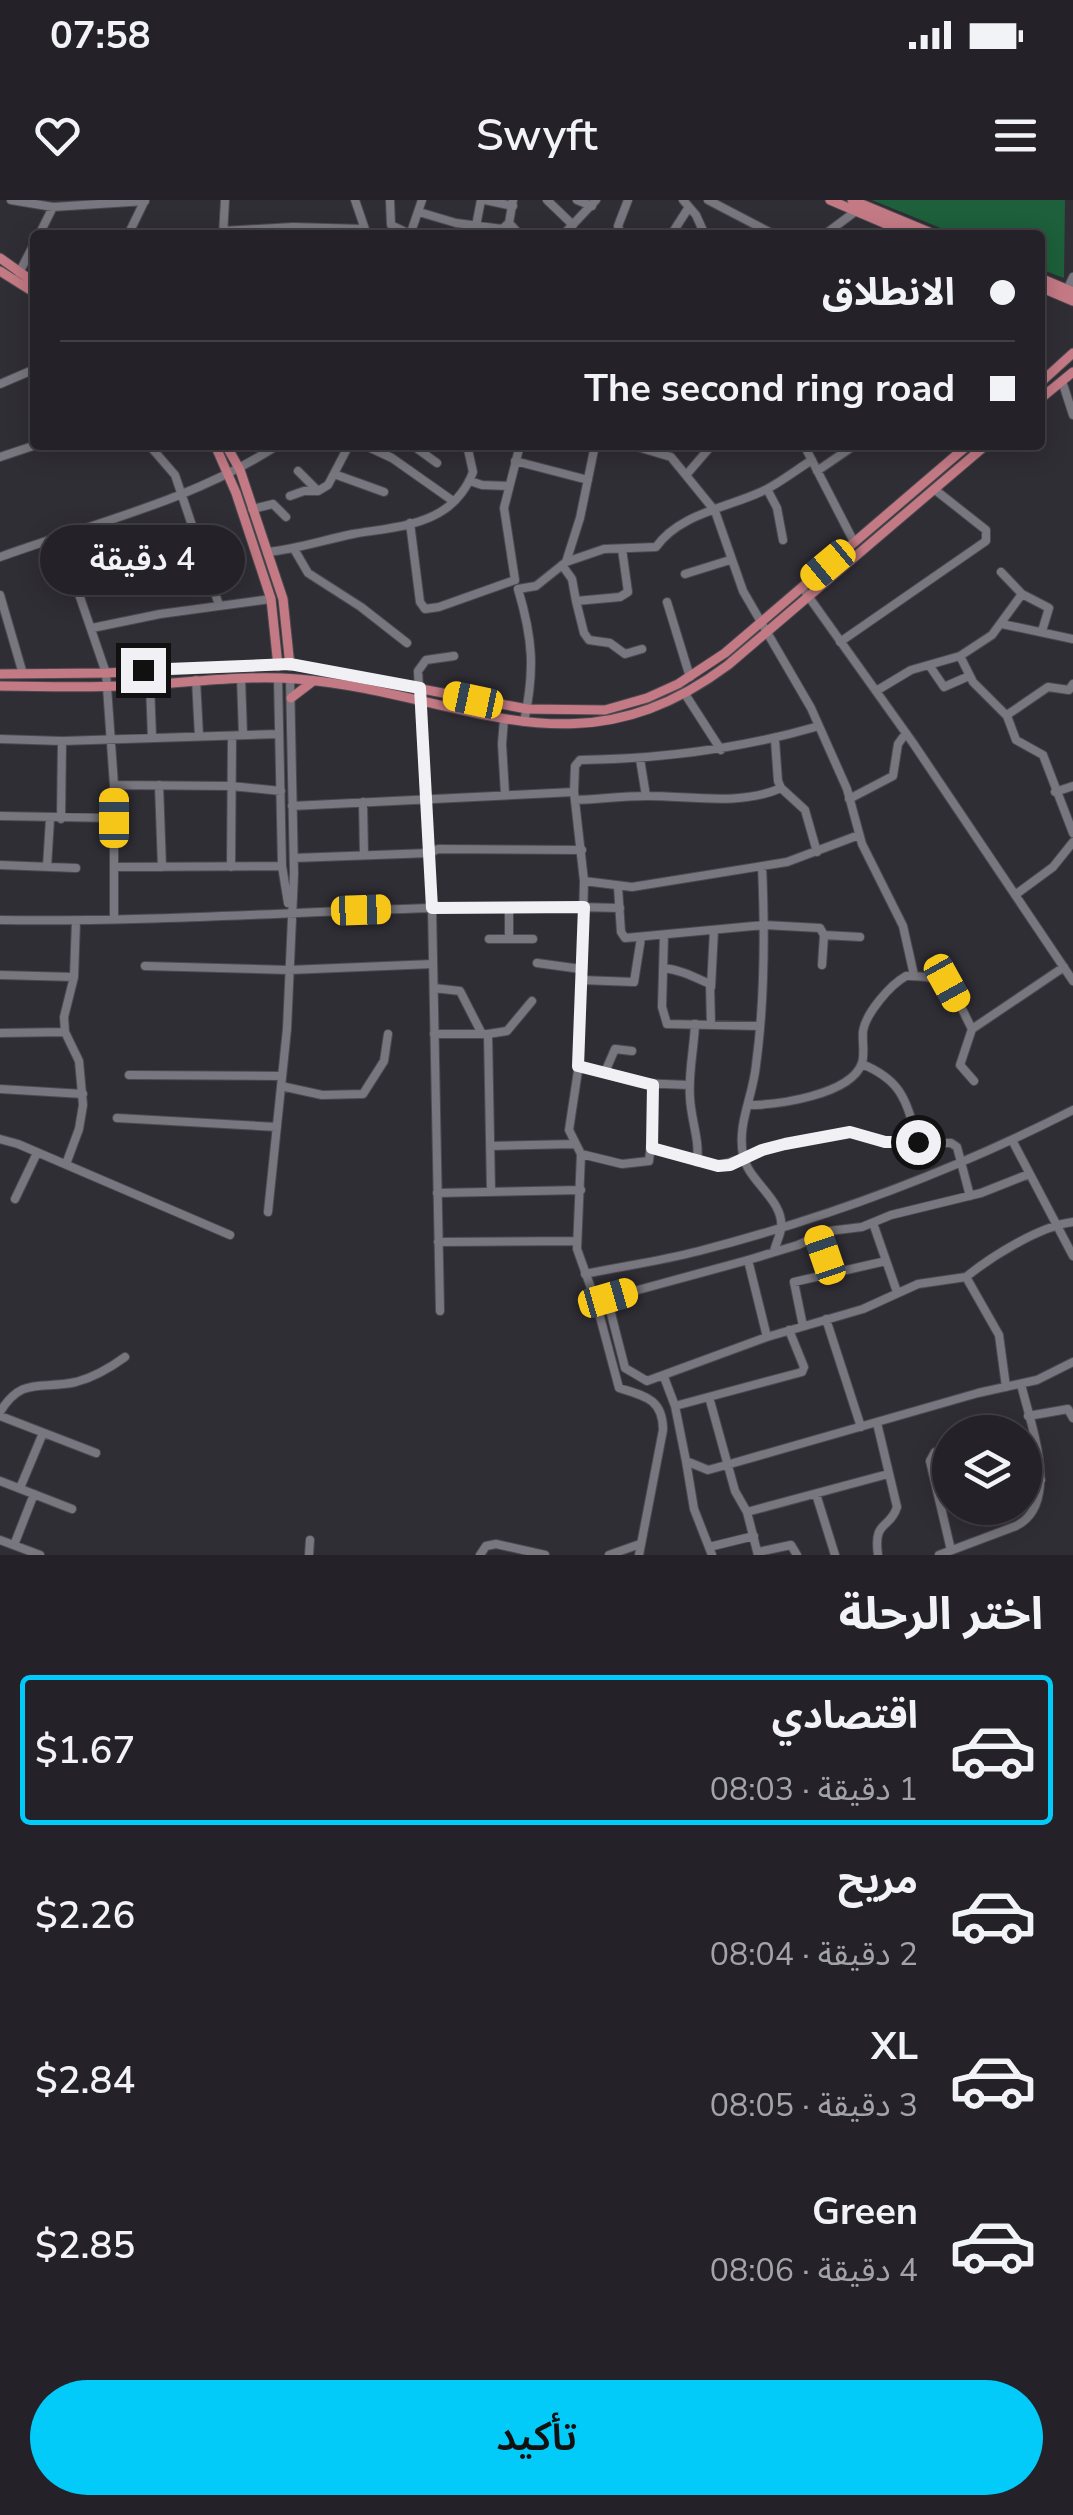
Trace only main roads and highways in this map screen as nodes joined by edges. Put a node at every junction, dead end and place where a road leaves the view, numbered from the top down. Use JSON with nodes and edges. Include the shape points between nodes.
{"nodes":[{"id":1,"x":830,"y":200,"type":"edge"},
{"id":2,"x":852,"y":200,"type":"edge"},
{"id":3,"x":860,"y":208,"type":"junction"},
{"id":4,"x":901,"y":230,"type":"edge"},
{"id":5,"x":922,"y":230,"type":"edge"},
{"id":6,"x":0,"y":258,"type":"edge"},
{"id":7,"x":0,"y":271,"type":"edge"},
{"id":8,"x":30,"y":280,"type":"edge"},
{"id":9,"x":1045,"y":288,"type":"edge"},
{"id":10,"x":30,"y":290,"type":"edge"},
{"id":11,"x":1072,"y":297,"type":"edge"},
{"id":12,"x":1073,"y":353,"type":"edge"},
{"id":13,"x":1073,"y":372,"type":"edge"},
{"id":14,"x":1045,"y":378,"type":"edge"},
{"id":15,"x":1045,"y":395,"type":"edge"},
{"id":16,"x":219,"y":450,"type":"edge"},
{"id":17,"x":227,"y":450,"type":"edge"},
{"id":18,"x":962,"y":450,"type":"edge"},
{"id":19,"x":980,"y":450,"type":"edge"},
{"id":20,"x":234,"y":472,"type":"junction"},
{"id":21,"x":805,"y":592,"type":"junction"},
{"id":22,"x":764,"y":627,"type":"junction"},
{"id":23,"x":278,"y":664,"type":"junction"},
{"id":24,"x":290,"y":664,"type":"junction"},
{"id":25,"x":0,"y":674,"type":"edge"},
{"id":26,"x":278,"y":678,"type":"junction"},
{"id":27,"x":290,"y":678,"type":"junction"},
{"id":28,"x":314,"y":681,"type":"junction"},
{"id":29,"x":0,"y":686,"type":"edge"},
{"id":30,"x":291,"y":698,"type":"road end"}],
"edges":[{"from":1,"to":3,"type":"main road"},
{"from":2,"to":3,"type":"main road"},
{"from":3,"to":4,"type":"main road"},
{"from":3,"to":5,"type":"main road"},
{"from":6,"to":8,"type":"main road"},
{"from":7,"to":10,"type":"main road"},
{"from":9,"to":11,"type":"main road"},
{"from":12,"to":14,"type":"main road"},
{"from":13,"to":15,"type":"main road"},
{"from":16,"to":20,"type":"main road"},
{"from":17,"to":20,"type":"main road"},
{"from":18,"to":21,"type":"main road"},
{"from":19,"to":21,"type":"main road"},
{"from":20,"to":23,"type":"main road","via":[[271,600]]},
{"from":20,"to":24,"type":"main road","via":[[283,599]]},
{"from":21,"to":22,"type":"main road"},
{"from":22,"to":24,"type":"main road","via":[[690,676],[604,710],[527,709]]},
{"from":22,"to":28,"type":"main road","via":[[728,665],[685,694],[601,722],[504,720]]},
{"from":23,"to":24,"type":"main road"},
{"from":23,"to":25,"type":"main road"},
{"from":23,"to":26,"type":"main road"},
{"from":24,"to":27,"type":"main road"},
{"from":26,"to":27,"type":"main road"},
{"from":26,"to":29,"type":"main road"},
{"from":27,"to":28,"type":"main road"},
{"from":28,"to":30,"type":"main road"}]}
